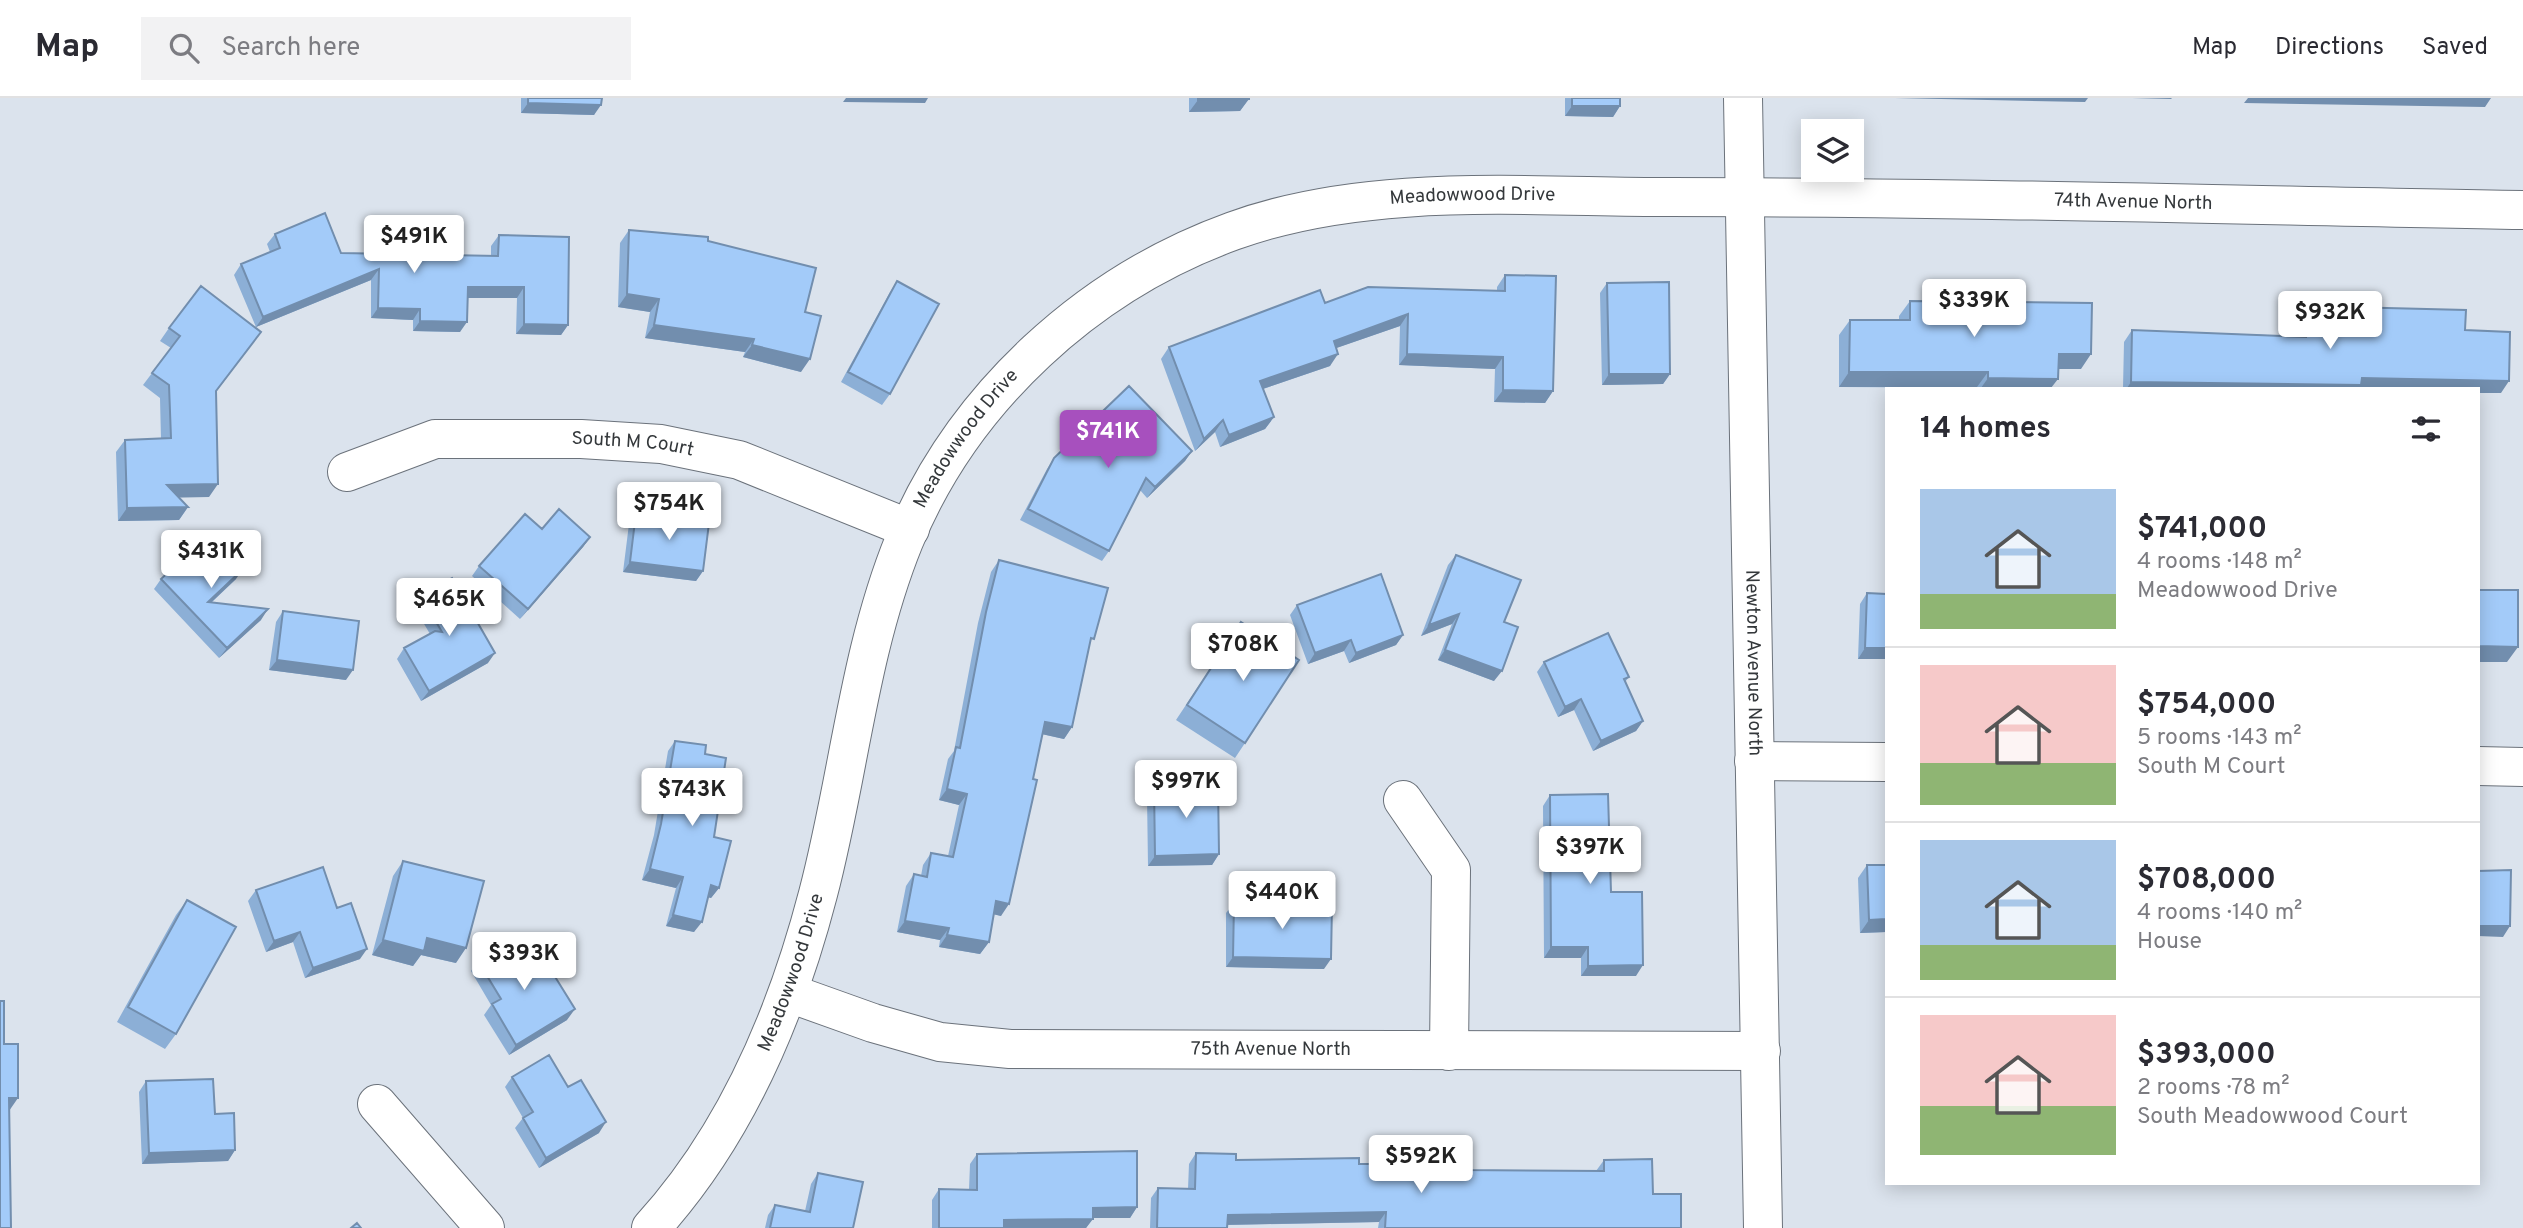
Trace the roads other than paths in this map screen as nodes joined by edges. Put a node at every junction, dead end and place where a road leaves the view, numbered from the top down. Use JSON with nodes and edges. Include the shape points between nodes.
{"nodes":[{"id":1,"x":1743,"y":98,"type":"edge"},
{"id":2,"x":1744,"y":197,"type":"junction"},
{"id":3,"x":2523,"y":210,"type":"edge"},
{"id":4,"x":347,"y":472,"type":"dead end"},
{"id":5,"x":910,"y":528,"type":"junction"},
{"id":6,"x":1754,"y":761,"type":"junction"},
{"id":7,"x":1885,"y":762,"type":"edge"},
{"id":8,"x":2480,"y":766,"type":"edge"},
{"id":9,"x":2523,"y":766,"type":"edge"},
{"id":10,"x":1403,"y":800,"type":"dead end"},
{"id":11,"x":789,"y":993,"type":"junction"},
{"id":12,"x":1449,"y":1051,"type":"junction"},
{"id":13,"x":1761,"y":1051,"type":"junction"},
{"id":14,"x":377,"y":1104,"type":"dead end"},
{"id":15,"x":485,"y":1228,"type":"edge"},
{"id":16,"x":651,"y":1228,"type":"edge"},
{"id":17,"x":1763,"y":1228,"type":"edge"}],
"edges":[{"from":1,"to":2,"type":"street","name":"Newton Avenue North"},
{"from":2,"to":3,"type":"street","name":"74th Avenue North"},
{"from":2,"to":5,"type":"street","name":"Meadowwood Drive","via":[[1419,197],[1325,207],[1235,230],[1148,269],[1070,320],[1003,384],[947,460]]},
{"from":2,"to":6,"type":"street","name":"Newton Avenue North"},
{"from":4,"to":5,"type":"street","name":"South M Court","via":[[435,439],[661,444],[739,460]]},
{"from":5,"to":11,"type":"street","name":"Meadowwood Drive","via":[[873,633],[819,891]]},
{"from":6,"to":7,"type":"street"},
{"from":6,"to":13,"type":"street","name":"Newton Avenue North"},
{"from":8,"to":9,"type":"street"},
{"from":10,"to":12,"type":"street","via":[[1451,870]]},
{"from":11,"to":12,"type":"street","name":"75th Avenue North","via":[[940,1042],[1010,1049]]},
{"from":11,"to":16,"type":"street","name":"Meadowwood Drive","via":[[739,1101],[678,1198]]},
{"from":12,"to":13,"type":"street","name":"75th Avenue North"},
{"from":13,"to":17,"type":"street","name":"Newton Avenue North"},
{"from":14,"to":15,"type":"street"}]}
